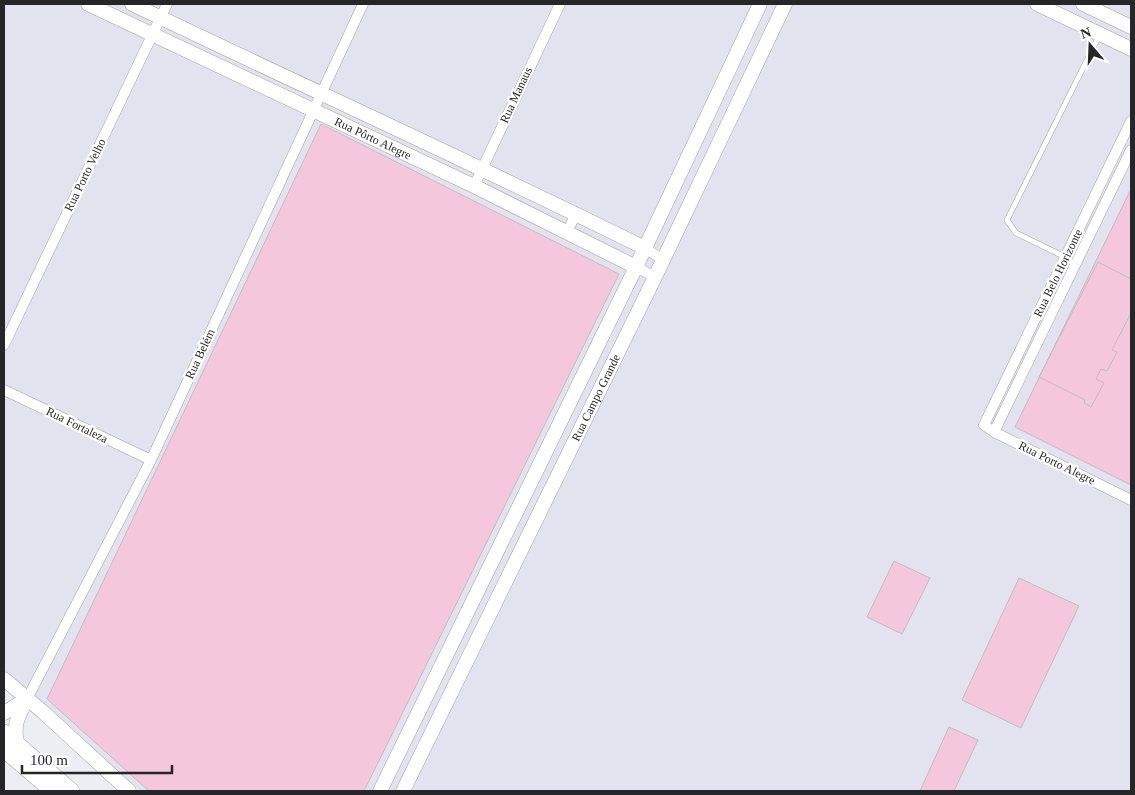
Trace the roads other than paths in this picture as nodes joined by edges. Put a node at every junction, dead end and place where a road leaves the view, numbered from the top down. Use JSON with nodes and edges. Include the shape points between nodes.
{"nodes":[{"id":1,"x":88,"y":4,"type":"edge"},
{"id":2,"x":132,"y":4,"type":"edge"},
{"id":3,"x":167,"y":4,"type":"edge"},
{"id":4,"x":363,"y":4,"type":"edge"},
{"id":5,"x":560,"y":4,"type":"edge"},
{"id":6,"x":760,"y":4,"type":"edge"},
{"id":7,"x":785,"y":4,"type":"edge"},
{"id":8,"x":1037,"y":4,"type":"edge"},
{"id":9,"x":1083,"y":4,"type":"edge"},
{"id":10,"x":160,"y":17,"type":"junction"},
{"id":11,"x":1131,"y":27,"type":"edge"},
{"id":12,"x":1100,"y":34,"type":"junction"},
{"id":13,"x":152,"y":35,"type":"junction"},
{"id":14,"x":1131,"y":49,"type":"edge"},
{"id":15,"x":256,"y":64,"type":"junction"},
{"id":16,"x":249,"y":81,"type":"junction"},
{"id":17,"x":321,"y":93,"type":"junction"},
{"id":18,"x":313,"y":111,"type":"junction"},
{"id":19,"x":1131,"y":122,"type":"edge"},
{"id":20,"x":415,"y":138,"type":"junction"},
{"id":21,"x":1128,"y":139,"type":"edge"},
{"id":22,"x":1131,"y":150,"type":"edge"},
{"id":23,"x":407,"y":155,"type":"junction"},
{"id":24,"x":482,"y":169,"type":"junction"},
{"id":25,"x":474,"y":186,"type":"junction"},
{"id":26,"x":536,"y":194,"type":"junction"},
{"id":27,"x":526,"y":211,"type":"junction"},
{"id":28,"x":576,"y":214,"type":"junction"},
{"id":29,"x":567,"y":232,"type":"junction"},
{"id":30,"x":645,"y":248,"type":"junction"},
{"id":31,"x":1066,"y":257,"type":"junction"},
{"id":32,"x":663,"y":260,"type":"junction"},
{"id":33,"x":1075,"y":265,"type":"junction"},
{"id":34,"x":636,"y":267,"type":"junction"},
{"id":35,"x":655,"y":277,"type":"junction"},
{"id":36,"x":4,"y":345,"type":"edge"},
{"id":37,"x":4,"y":390,"type":"edge"},
{"id":38,"x":984,"y":425,"type":"joint"},
{"id":39,"x":994,"y":432,"type":"junction"},
{"id":40,"x":151,"y":460,"type":"junction"},
{"id":41,"x":1131,"y":500,"type":"edge"},
{"id":42,"x":4,"y":679,"type":"edge"},
{"id":43,"x":27,"y":699,"type":"junction"},
{"id":44,"x":4,"y":714,"type":"edge"},
{"id":45,"x":4,"y":732,"type":"edge"},
{"id":46,"x":10,"y":747,"type":"edge"},
{"id":47,"x":52,"y":791,"type":"edge"},
{"id":48,"x":72,"y":791,"type":"edge"},
{"id":49,"x":129,"y":791,"type":"edge"},
{"id":50,"x":380,"y":791,"type":"edge"},
{"id":51,"x":403,"y":791,"type":"edge"}],
"edges":[{"from":1,"to":13,"type":"street","name":"Rua Pôrto Alegre"},
{"from":2,"to":10,"type":"street","name":"Rua Pôrto Alegre"},
{"from":3,"to":10,"type":"street","name":"Rua Porto Velho"},
{"from":4,"to":17,"type":"street","name":"Rua Belém"},
{"from":5,"to":24,"type":"street","name":"Rua Manaus"},
{"from":6,"to":30,"type":"street","name":"Rua Campo Grande"},
{"from":7,"to":32,"type":"street","name":"Rua Campo Grande"},
{"from":8,"to":12,"type":"street"},
{"from":9,"to":11,"type":"street"},
{"from":10,"to":13,"type":"street","name":"Rua Porto Velho"},
{"from":10,"to":15,"type":"street","name":"Rua Pôrto Alegre"},
{"from":12,"to":14,"type":"street"},
{"from":12,"to":31,"type":"lane","via":[[1007,220],[1016,233]]},
{"from":13,"to":16,"type":"street","name":"Rua Pôrto Alegre"},
{"from":13,"to":36,"type":"street","name":"Rua Porto Velho"},
{"from":15,"to":16,"type":"street"},
{"from":15,"to":17,"type":"street","name":"Rua Pôrto Alegre"},
{"from":16,"to":18,"type":"street","name":"Rua Pôrto Alegre"},
{"from":17,"to":18,"type":"street","name":"Rua Belém"},
{"from":17,"to":20,"type":"street","name":"Rua Pôrto Alegre"},
{"from":18,"to":23,"type":"street","name":"Rua Pôrto Alegre"},
{"from":18,"to":40,"type":"street","name":"Rua Belém"},
{"from":19,"to":21,"type":"street","name":"Rua Belo Horizonte"},
{"from":20,"to":23,"type":"street"},
{"from":20,"to":24,"type":"street","name":"Rua Pôrto Alegre"},
{"from":21,"to":31,"type":"street","name":"Rua Belo Horizonte"},
{"from":22,"to":33,"type":"street","name":"Rua Belo Horizonte"},
{"from":23,"to":25,"type":"street","name":"Rua Pôrto Alegre"},
{"from":24,"to":25,"type":"street","name":"Rua Manaus"},
{"from":24,"to":26,"type":"street","name":"Rua Pôrto Alegre"},
{"from":25,"to":27,"type":"street","name":"Rua Pôrto Alegre"},
{"from":26,"to":27,"type":"street"},
{"from":26,"to":28,"type":"street","name":"Rua Pôrto Alegre"},
{"from":27,"to":29,"type":"street","name":"Rua Pôrto Alegre"},
{"from":28,"to":29,"type":"street"},
{"from":28,"to":30,"type":"street","name":"Rua Pôrto Alegre"},
{"from":29,"to":34,"type":"street","name":"Rua Pôrto Alegre"},
{"from":30,"to":32,"type":"street","name":"Rua Pôrto Alegre"},
{"from":30,"to":34,"type":"street","name":"Rua Campo Grande"},
{"from":31,"to":33,"type":"lane"},
{"from":31,"to":38,"type":"street","name":"Rua Belo Horizonte"},
{"from":32,"to":35,"type":"street","name":"Rua Campo Grande"},
{"from":33,"to":39,"type":"street","name":"Rua Belo Horizonte"},
{"from":34,"to":35,"type":"street","name":"Rua Pôrto Alegre"},
{"from":34,"to":50,"type":"street","name":"Rua Campo Grande"},
{"from":35,"to":51,"type":"street","name":"Rua Campo Grande"},
{"from":37,"to":40,"type":"street","name":"Rua Fortaleza"},
{"from":38,"to":39,"type":"street","name":"Rua Porto Alegre"},
{"from":39,"to":41,"type":"street","name":"Rua Porto Alegre"},
{"from":40,"to":43,"type":"street","name":"Rua Belém"},
{"from":42,"to":43,"type":"street"},
{"from":43,"to":44,"type":"street"},
{"from":43,"to":46,"type":"street"},
{"from":43,"to":49,"type":"street"},
{"from":45,"to":46,"type":"main road"},
{"from":46,"to":47,"type":"main road"},
{"from":46,"to":48,"type":"main road"}]}
